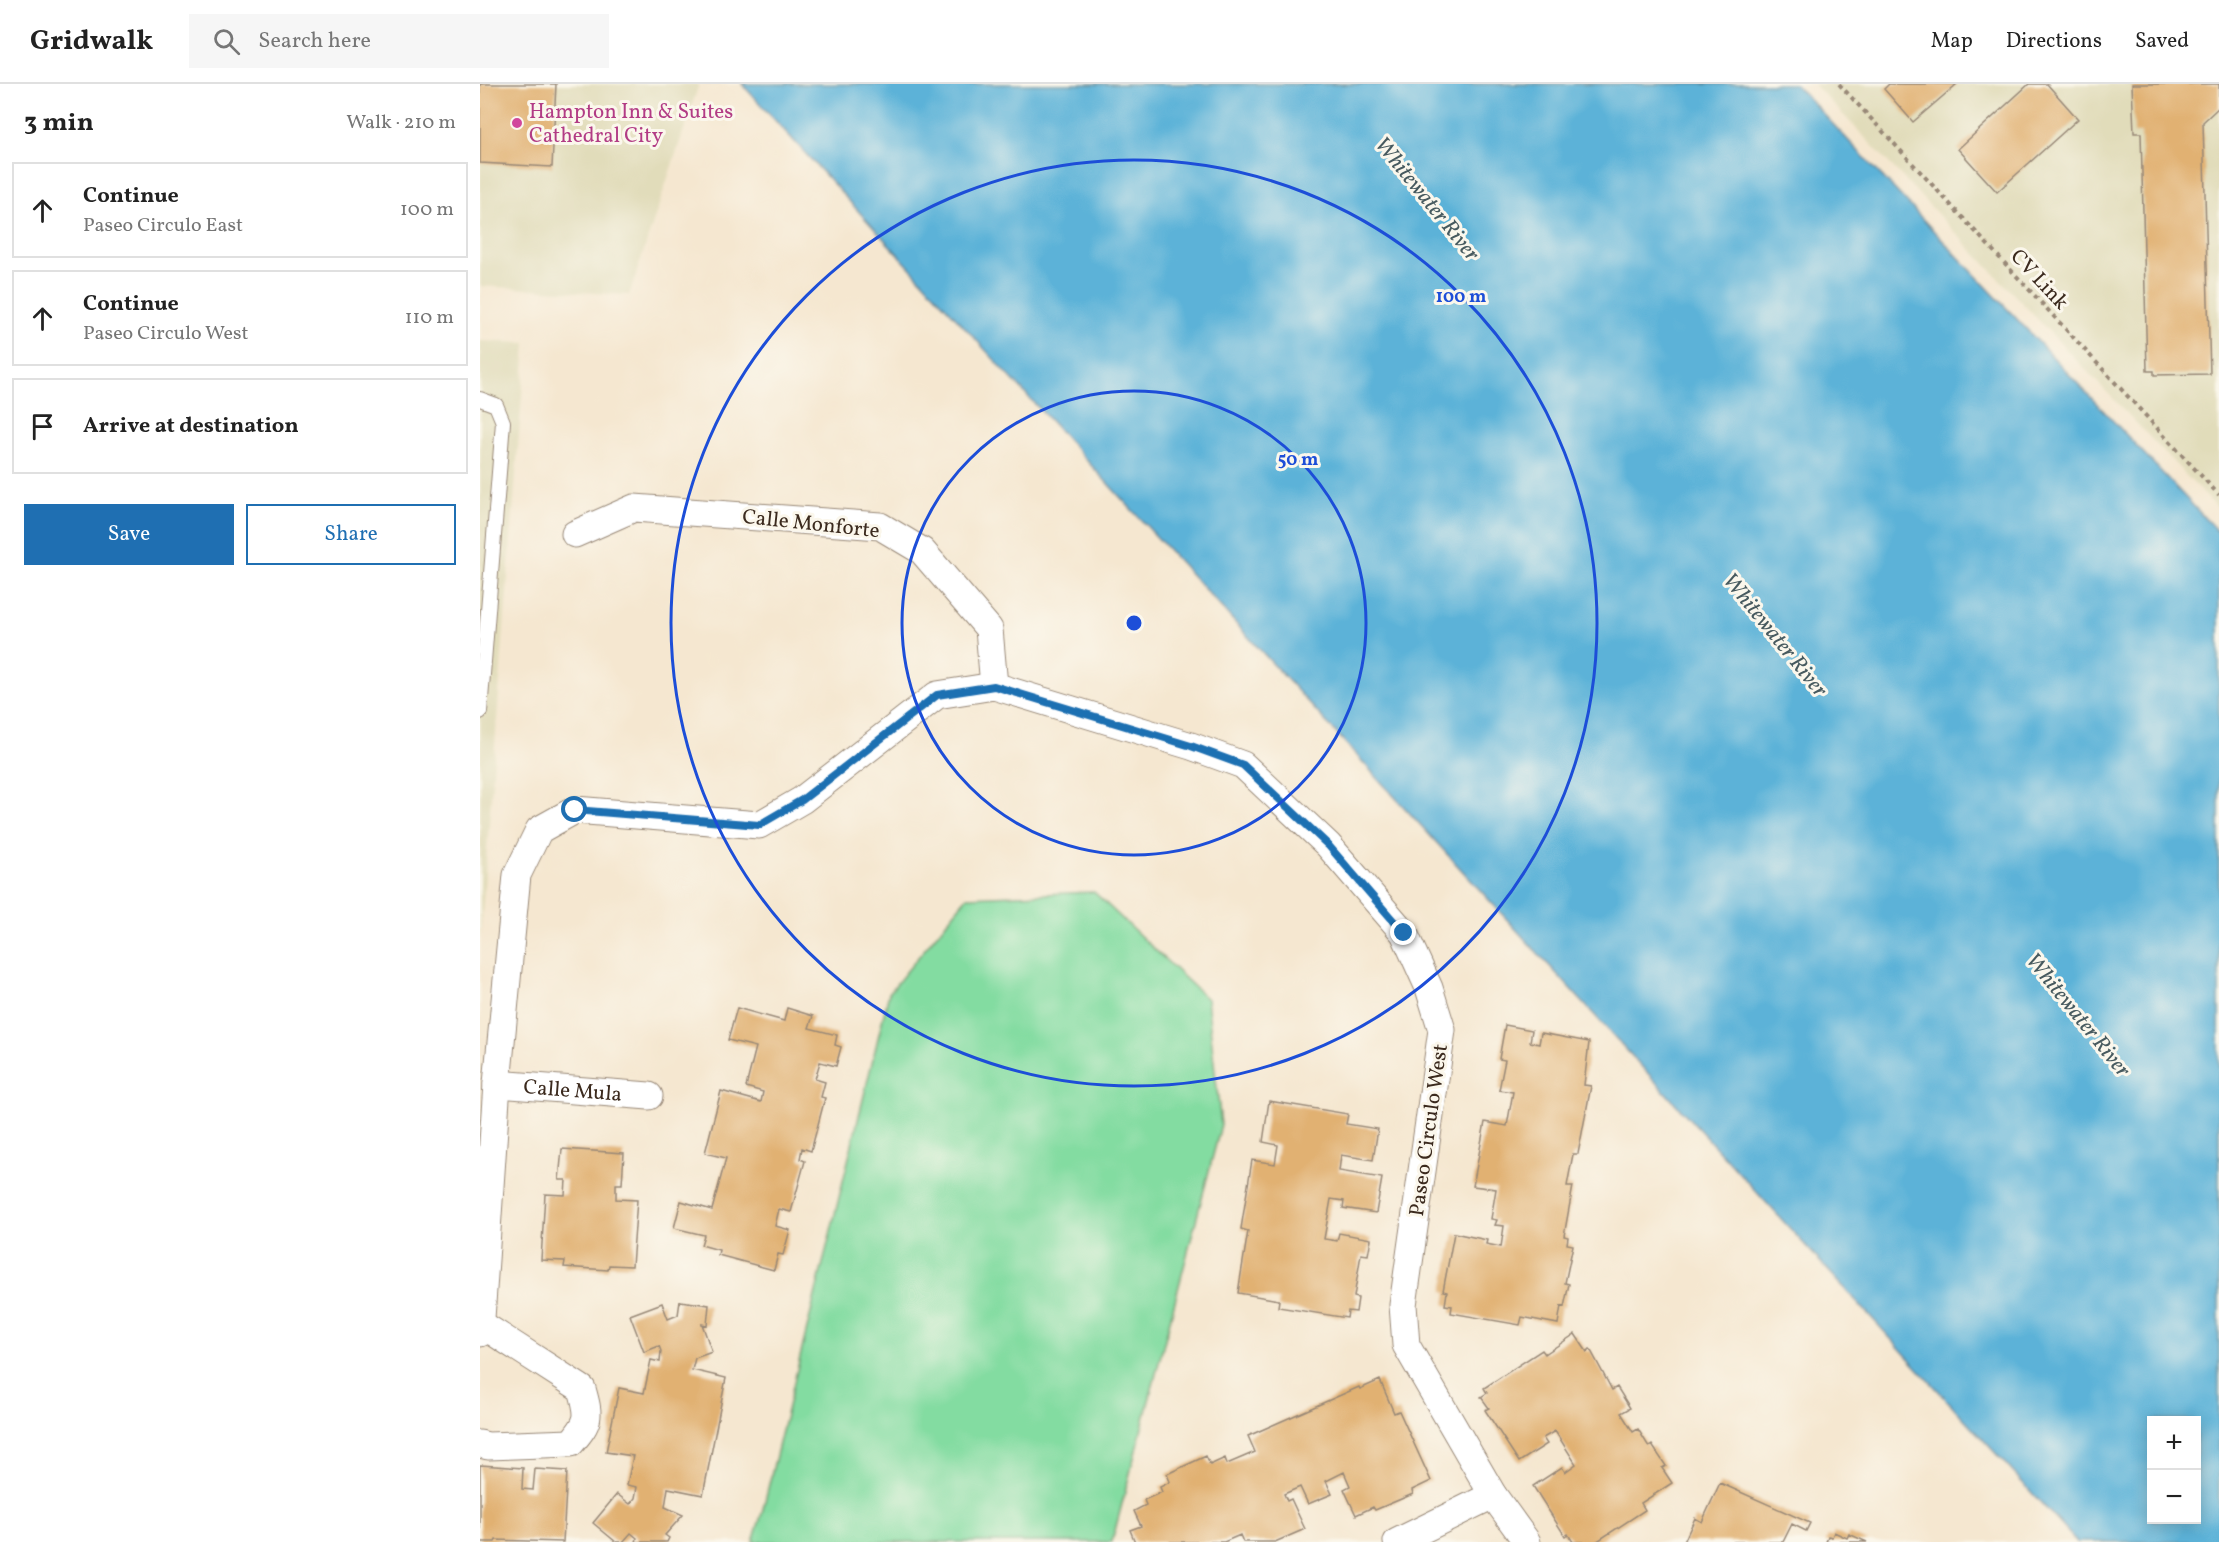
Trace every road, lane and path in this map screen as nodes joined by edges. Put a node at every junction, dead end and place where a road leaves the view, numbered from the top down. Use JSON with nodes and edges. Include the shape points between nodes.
{"nodes":[{"id":1,"x":1839,"y":84,"type":"edge"},
{"id":2,"x":480,"y":399,"type":"edge"},
{"id":3,"x":2219,"y":495,"type":"edge"},
{"id":4,"x":575,"y":534,"type":"dead end"},
{"id":5,"x":994,"y":686,"type":"junction"},
{"id":6,"x":480,"y":712,"type":"edge"},
{"id":7,"x":497,"y":1084,"type":"junction"},
{"id":8,"x":649,"y":1096,"type":"dead end"},
{"id":9,"x":481,"y":1324,"type":"edge"},
{"id":10,"x":480,"y":1333,"type":"edge"},
{"id":11,"x":480,"y":1443,"type":"edge"},
{"id":12,"x":1493,"y":1495,"type":"junction"},
{"id":13,"x":1397,"y":1542,"type":"edge"},
{"id":14,"x":1527,"y":1542,"type":"edge"}],
"edges":[{"from":1,"to":3,"type":"path","name":"CV Link"},
{"from":2,"to":6,"type":"lane","via":[[496,405],[503,422]]},
{"from":4,"to":5,"type":"street","name":"Calle Monforte","via":[[634,508],[880,526],[922,551],[989,629]]},
{"from":5,"to":7,"type":"street","via":[[937,695],[802,800],[759,825],[575,810],[539,830],[517,875]]},
{"from":5,"to":12,"type":"street","name":"Paseo Circulo West","via":[[1243,765],[1328,845],[1404,933],[1429,988],[1442,1030],[1403,1305],[1406,1345]]},
{"from":7,"to":8,"type":"street","name":"Calle Mula"},
{"from":7,"to":9,"type":"street"},
{"from":9,"to":10,"type":"street"},
{"from":9,"to":11,"type":"street","via":[[582,1389],[587,1424],[571,1443]]},
{"from":12,"to":13,"type":"street"},
{"from":12,"to":14,"type":"street","name":"Paseo Circulo West"}]}
